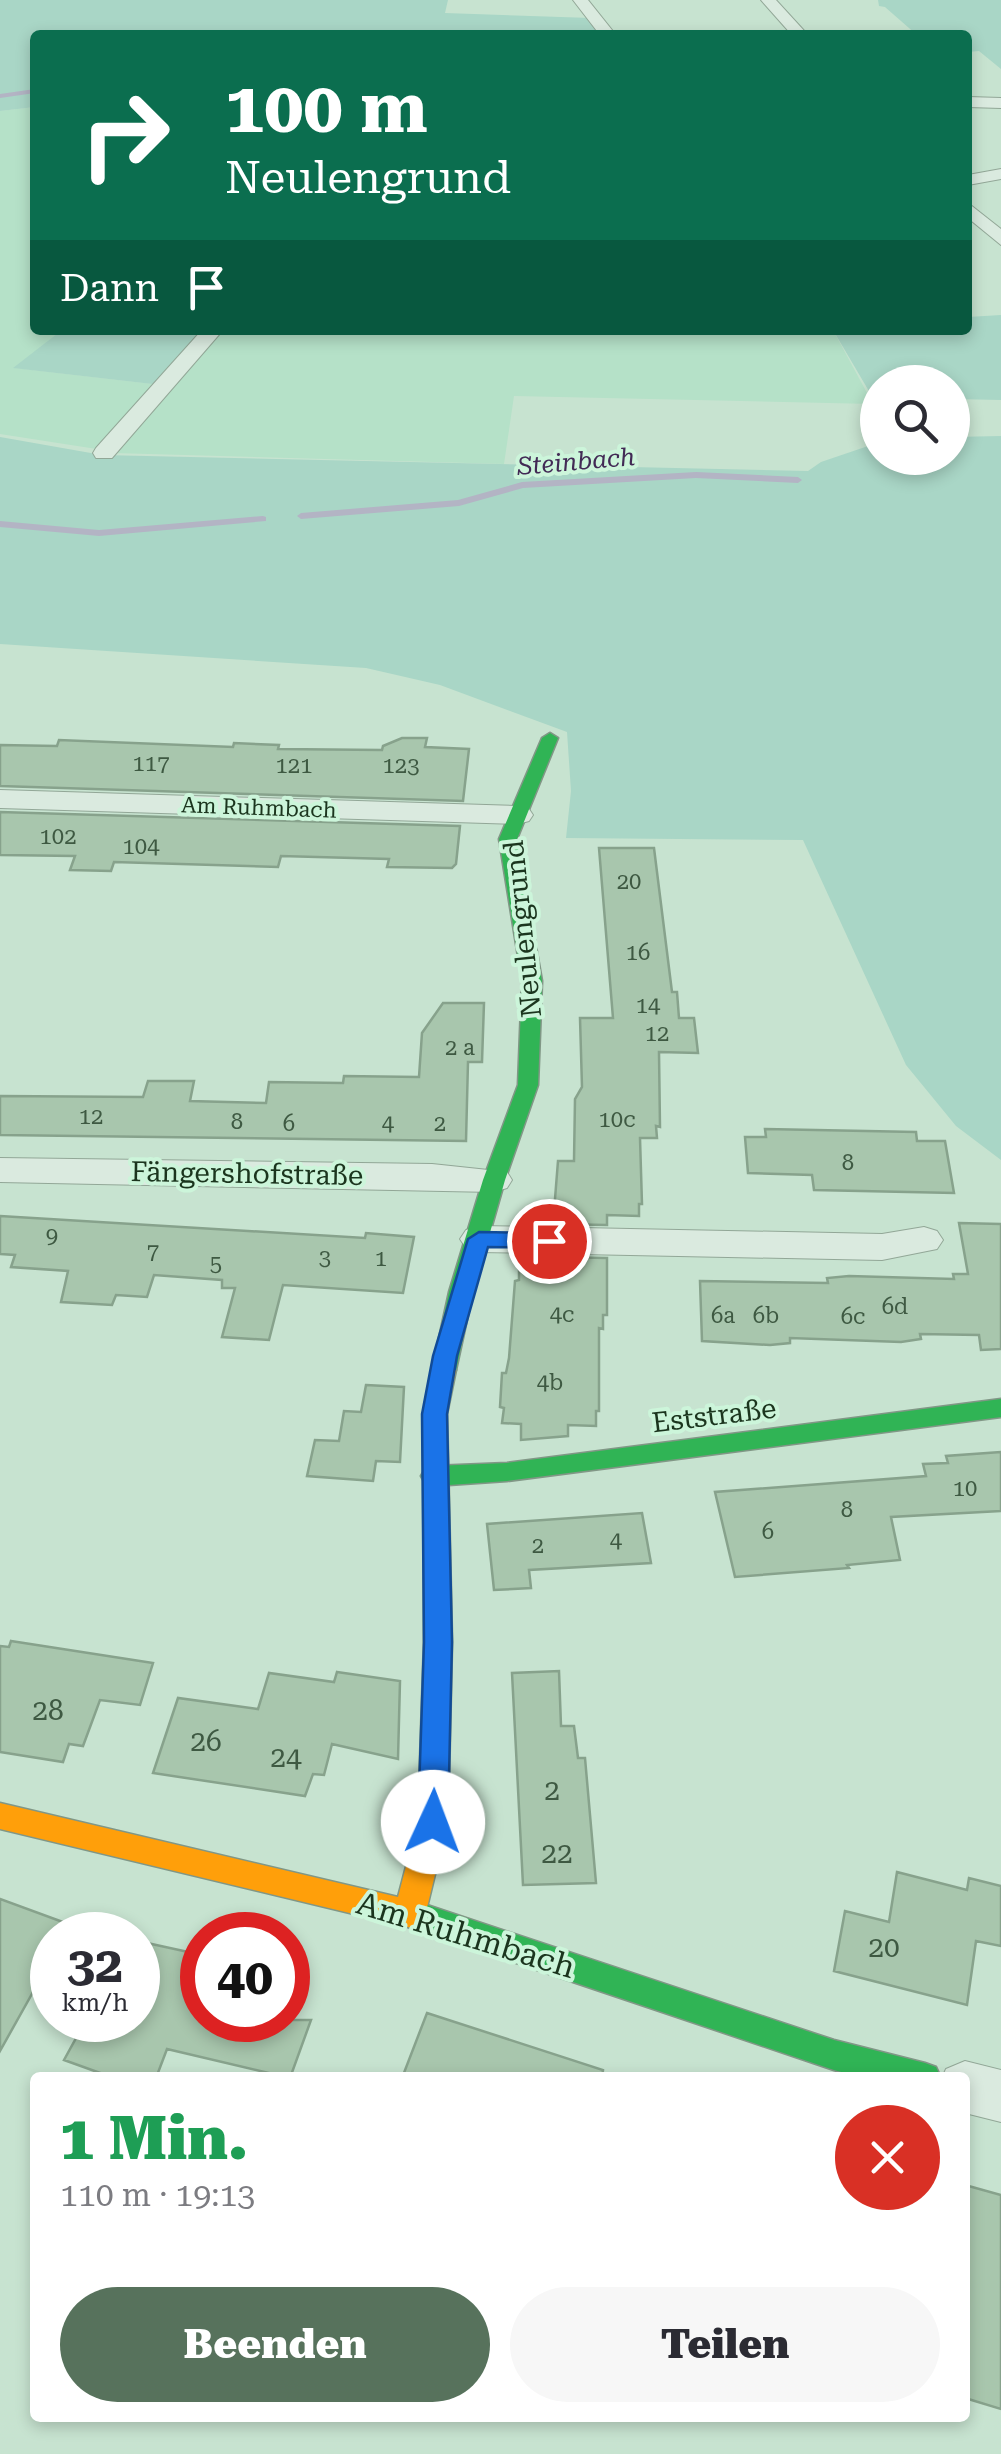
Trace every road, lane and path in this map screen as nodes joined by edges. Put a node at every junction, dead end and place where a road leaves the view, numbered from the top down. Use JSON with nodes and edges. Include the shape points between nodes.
{"nodes":[{"id":1,"x":580,"y":0,"type":"edge"},
{"id":2,"x":768,"y":0,"type":"edge"},
{"id":3,"x":604,"y":30,"type":"edge"},
{"id":4,"x":795,"y":30,"type":"edge"},
{"id":5,"x":972,"y":102,"type":"edge"},
{"id":6,"x":1001,"y":103,"type":"edge"},
{"id":7,"x":1001,"y":174,"type":"edge"},
{"id":8,"x":972,"y":179,"type":"edge"},
{"id":9,"x":972,"y":213,"type":"edge"},
{"id":10,"x":1001,"y":239,"type":"edge"},
{"id":11,"x":209,"y":335,"type":"edge"},
{"id":12,"x":104,"y":453,"type":"dead end"},
{"id":13,"x":550,"y":738,"type":"dead end"},
{"id":14,"x":0,"y":800,"type":"edge"},
{"id":15,"x":518,"y":815,"type":"junction"},
{"id":16,"x":0,"y":1170,"type":"edge"},
{"id":17,"x":494,"y":1180,"type":"junction"},
{"id":18,"x":479,"y":1239,"type":"junction"},
{"id":19,"x":924,"y":1240,"type":"dead end"},
{"id":20,"x":1001,"y":1408,"type":"edge"},
{"id":21,"x":434,"y":1476,"type":"junction"},
{"id":22,"x":0,"y":1816,"type":"edge"},
{"id":23,"x":409,"y":1913,"type":"junction"},
{"id":24,"x":901,"y":2072,"type":"edge"},
{"id":25,"x":970,"y":2089,"type":"edge"},
{"id":26,"x":1001,"y":2096,"type":"edge"}],
"edges":[{"from":1,"to":3,"type":"street"},
{"from":2,"to":4,"type":"street"},
{"from":5,"to":6,"type":"street"},
{"from":7,"to":8,"type":"street"},
{"from":9,"to":10,"type":"street"},
{"from":11,"to":12,"type":"street"},
{"from":13,"to":15,"type":"street","name":"Neulengrund"},
{"from":14,"to":15,"type":"street","name":"Am Ruhmbach"},
{"from":15,"to":17,"type":"street","name":"Neulengrund","via":[[508,840],[532,981],[532,1051],[528,1084]]},
{"from":16,"to":17,"type":"street","name":"Fängershofstraße"},
{"from":17,"to":18,"type":"street","name":"Neulengrund"},
{"from":18,"to":19,"type":"street","via":[[882,1247]]},
{"from":18,"to":21,"type":"street","name":"Neulengrund","via":[[445,1356]]},
{"from":20,"to":21,"type":"street","name":"Eststraße"},
{"from":21,"to":23,"type":"street","name":"Neulengrund","via":[[433,1822]]},
{"from":22,"to":23,"type":"street","name":"Am Ruhmbach"},
{"from":23,"to":24,"type":"street","name":"Am Ruhmbach"},
{"from":25,"to":26,"type":"street"}]}
